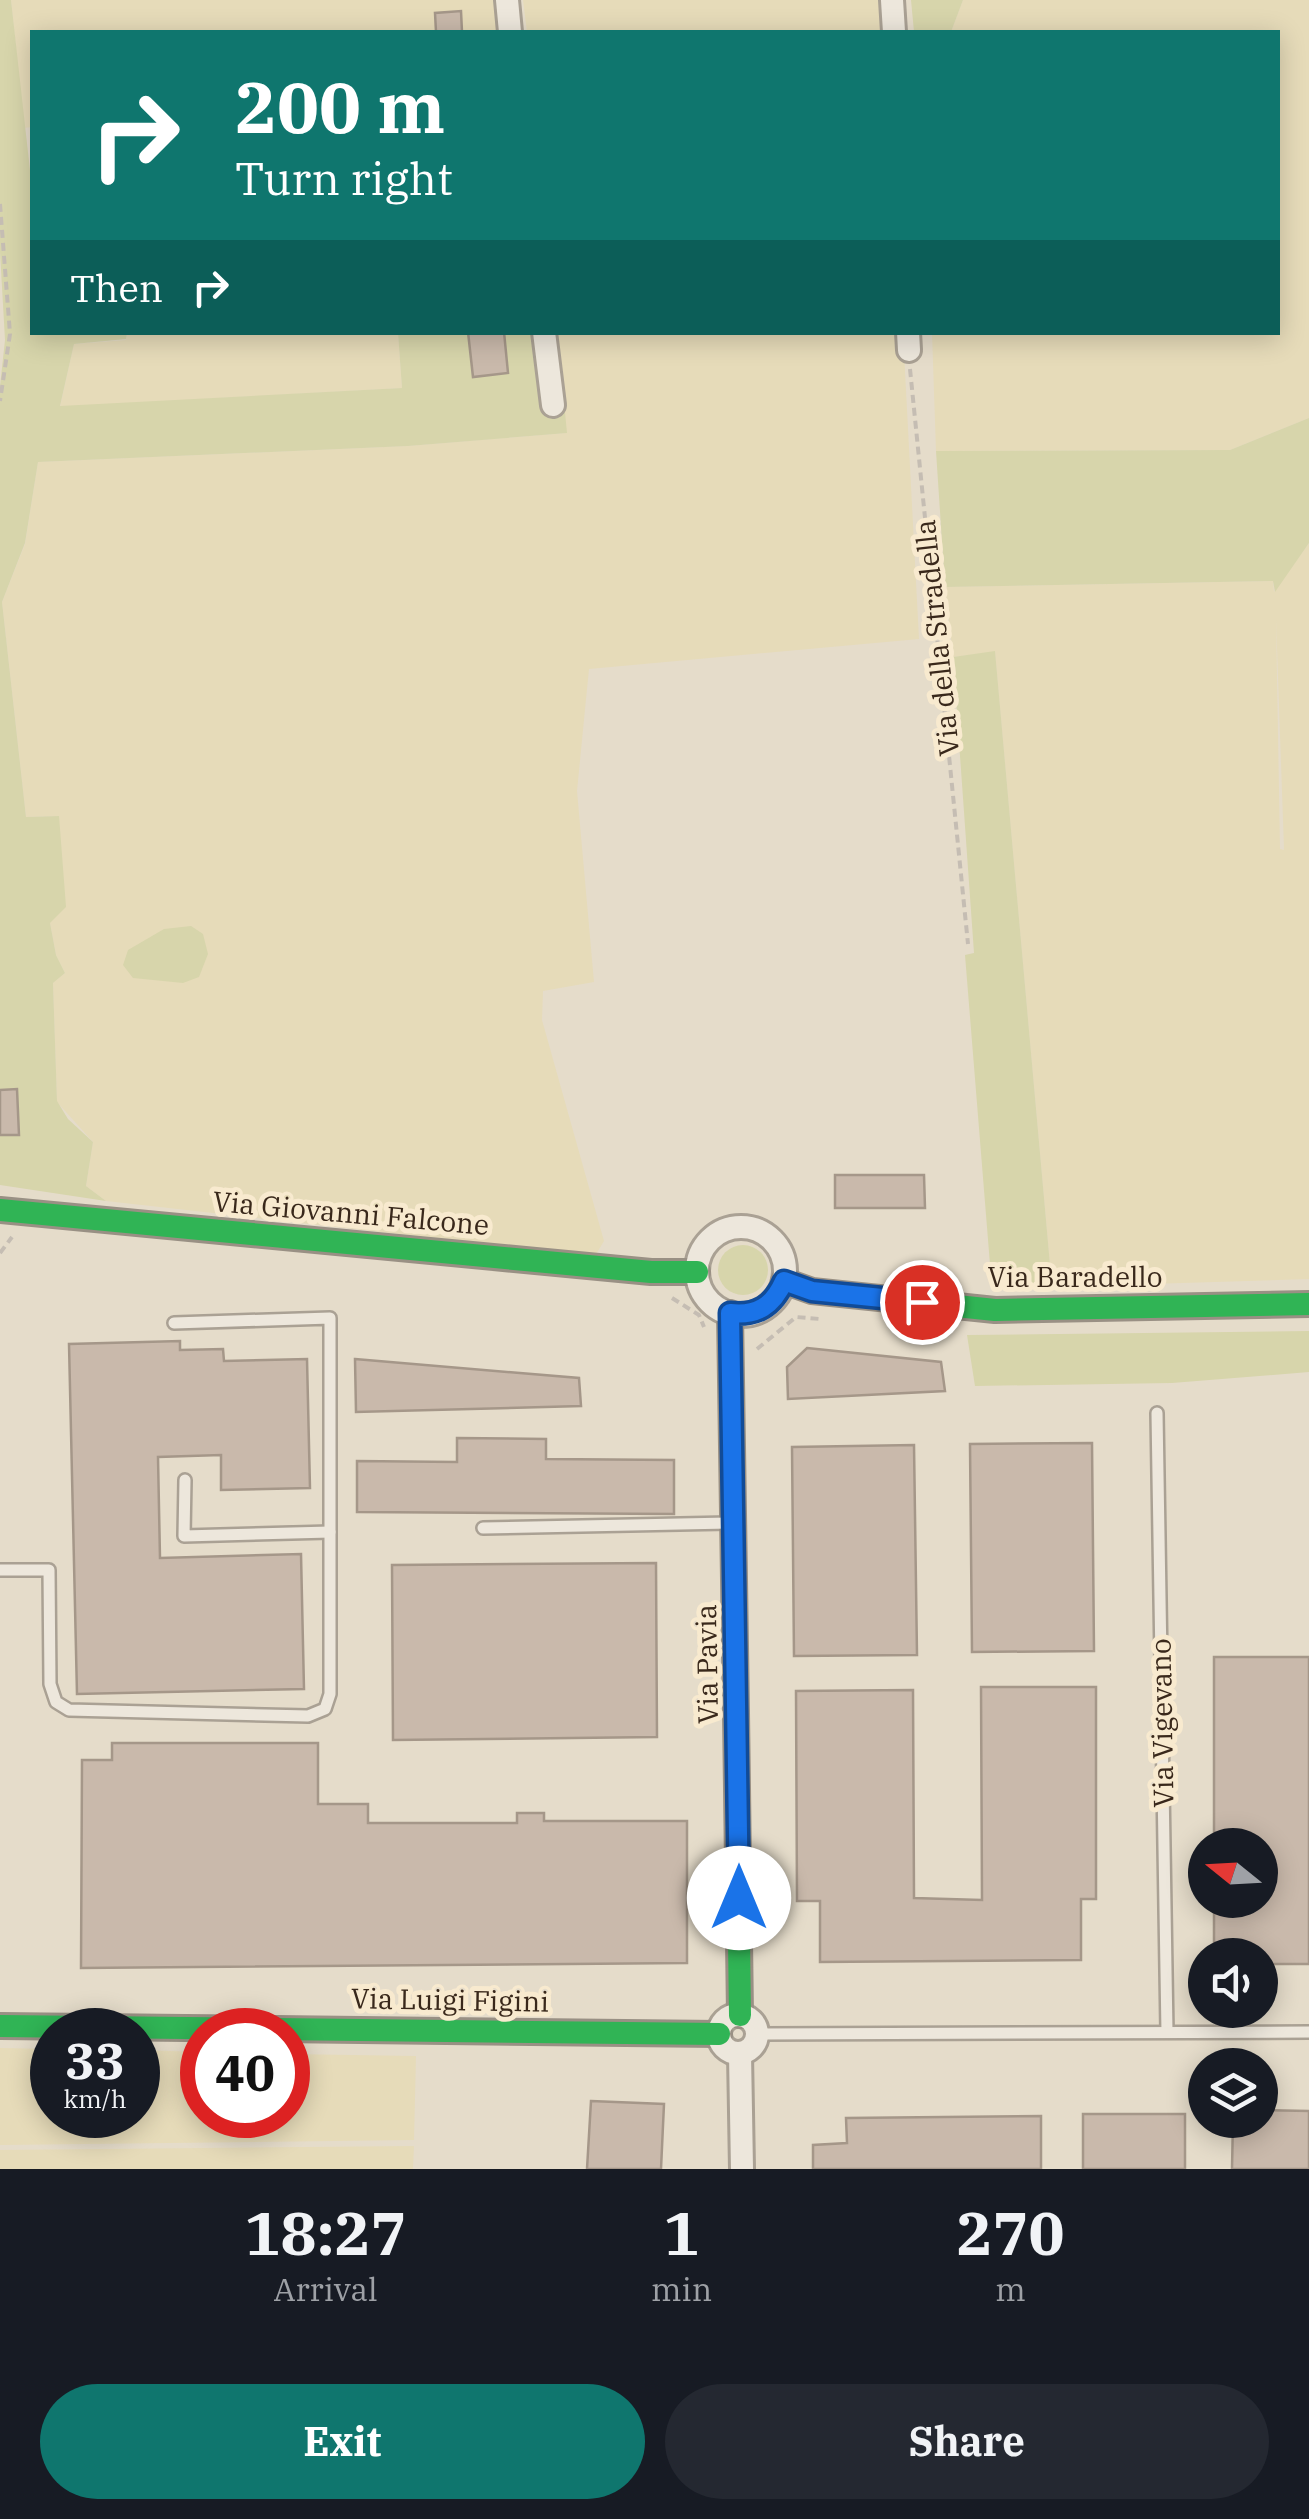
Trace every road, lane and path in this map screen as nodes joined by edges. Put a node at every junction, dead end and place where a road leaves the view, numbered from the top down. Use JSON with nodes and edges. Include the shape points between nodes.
{"nodes":[{"id":1,"x":507,"y":0,"type":"edge"},
{"id":2,"x":892,"y":0,"type":"edge"},
{"id":3,"x":510,"y":30,"type":"edge"},
{"id":4,"x":894,"y":30,"type":"edge"},
{"id":5,"x":0,"y":204,"type":"edge"},
{"id":6,"x":544,"y":335,"type":"edge"},
{"id":7,"x":908,"y":341,"type":"edge"},
{"id":8,"x":0,"y":400,"type":"edge"},
{"id":9,"x":553,"y":405,"type":"dead end"},
{"id":10,"x":968,"y":944,"type":"dead end"},
{"id":11,"x":0,"y":1210,"type":"edge"},
{"id":12,"x":697,"y":1272,"type":"junction"},
{"id":13,"x":784,"y":1281,"type":"junction"},
{"id":14,"x":1309,"y":1304,"type":"edge"},
{"id":15,"x":730,"y":1313,"type":"junction"},
{"id":16,"x":796,"y":1317,"type":"dead end"},
{"id":17,"x":174,"y":1323,"type":"dead end"},
{"id":18,"x":760,"y":1349,"type":"dead end"},
{"id":19,"x":1157,"y":1413,"type":"dead end"},
{"id":20,"x":185,"y":1480,"type":"dead end"},
{"id":21,"x":735,"y":1523,"type":"junction"},
{"id":22,"x":484,"y":1528,"type":"dead end"},
{"id":23,"x":330,"y":1532,"type":"junction"},
{"id":24,"x":0,"y":1570,"type":"edge"},
{"id":25,"x":0,"y":2004,"type":"edge"},
{"id":26,"x":740,"y":2015,"type":"junction"},
{"id":27,"x":0,"y":2026,"type":"edge"},
{"id":28,"x":24,"y":2026,"type":"junction"},
{"id":29,"x":1168,"y":2032,"type":"junction"},
{"id":30,"x":1309,"y":2032,"type":"edge"},
{"id":31,"x":719,"y":2034,"type":"junction"},
{"id":32,"x":758,"y":2034,"type":"junction"},
{"id":33,"x":740,"y":2054,"type":"junction"},
{"id":34,"x":742,"y":2169,"type":"edge"}],
"edges":[{"from":1,"to":3,"type":"street"},
{"from":2,"to":4,"type":"street"},
{"from":5,"to":8,"type":"path","via":[[10,334]]},
{"from":6,"to":9,"type":"street"},
{"from":7,"to":10,"type":"path","name":"Via della Stradella"},
{"from":11,"to":12,"type":"street","name":"Via Giovanni Falcone"},
{"from":12,"to":13,"type":"street","via":[[717,1234],[746,1226],[772,1239],[785,1266]]},
{"from":12,"to":15,"type":"street","via":[[707,1298]]},
{"from":13,"to":14,"type":"street","name":"Via Baradello","via":[[812,1291],[995,1310]]},
{"from":13,"to":15,"type":"street","via":[[769,1304]]},
{"from":15,"to":21,"type":"street","name":"Via Pavia"},
{"from":16,"to":18,"type":"path"},
{"from":17,"to":23,"type":"lane","via":[[330,1318]]},
{"from":19,"to":29,"type":"lane","name":"Via Vigevano"},
{"from":20,"to":23,"type":"lane","via":[[184,1536]]},
{"from":21,"to":22,"type":"lane"},
{"from":21,"to":26,"type":"street","name":"Via Pavia"},
{"from":23,"to":24,"type":"lane","via":[[330,1694],[325,1709],[308,1716],[69,1710],[56,1702],[50,1684],[48,1570]]},
{"from":25,"to":28,"type":"street"},
{"from":26,"to":31,"type":"street","via":[[722,2024]]},
{"from":26,"to":32,"type":"street","via":[[756,2024]]},
{"from":27,"to":28,"type":"street","name":"Via Luigi Figini"},
{"from":28,"to":31,"type":"street","name":"Via Luigi Figini"},
{"from":29,"to":30,"type":"lane"},
{"from":29,"to":32,"type":"lane"},
{"from":31,"to":33,"type":"street","via":[[730,2052]]},
{"from":32,"to":33,"type":"street"},
{"from":33,"to":34,"type":"street"}]}
